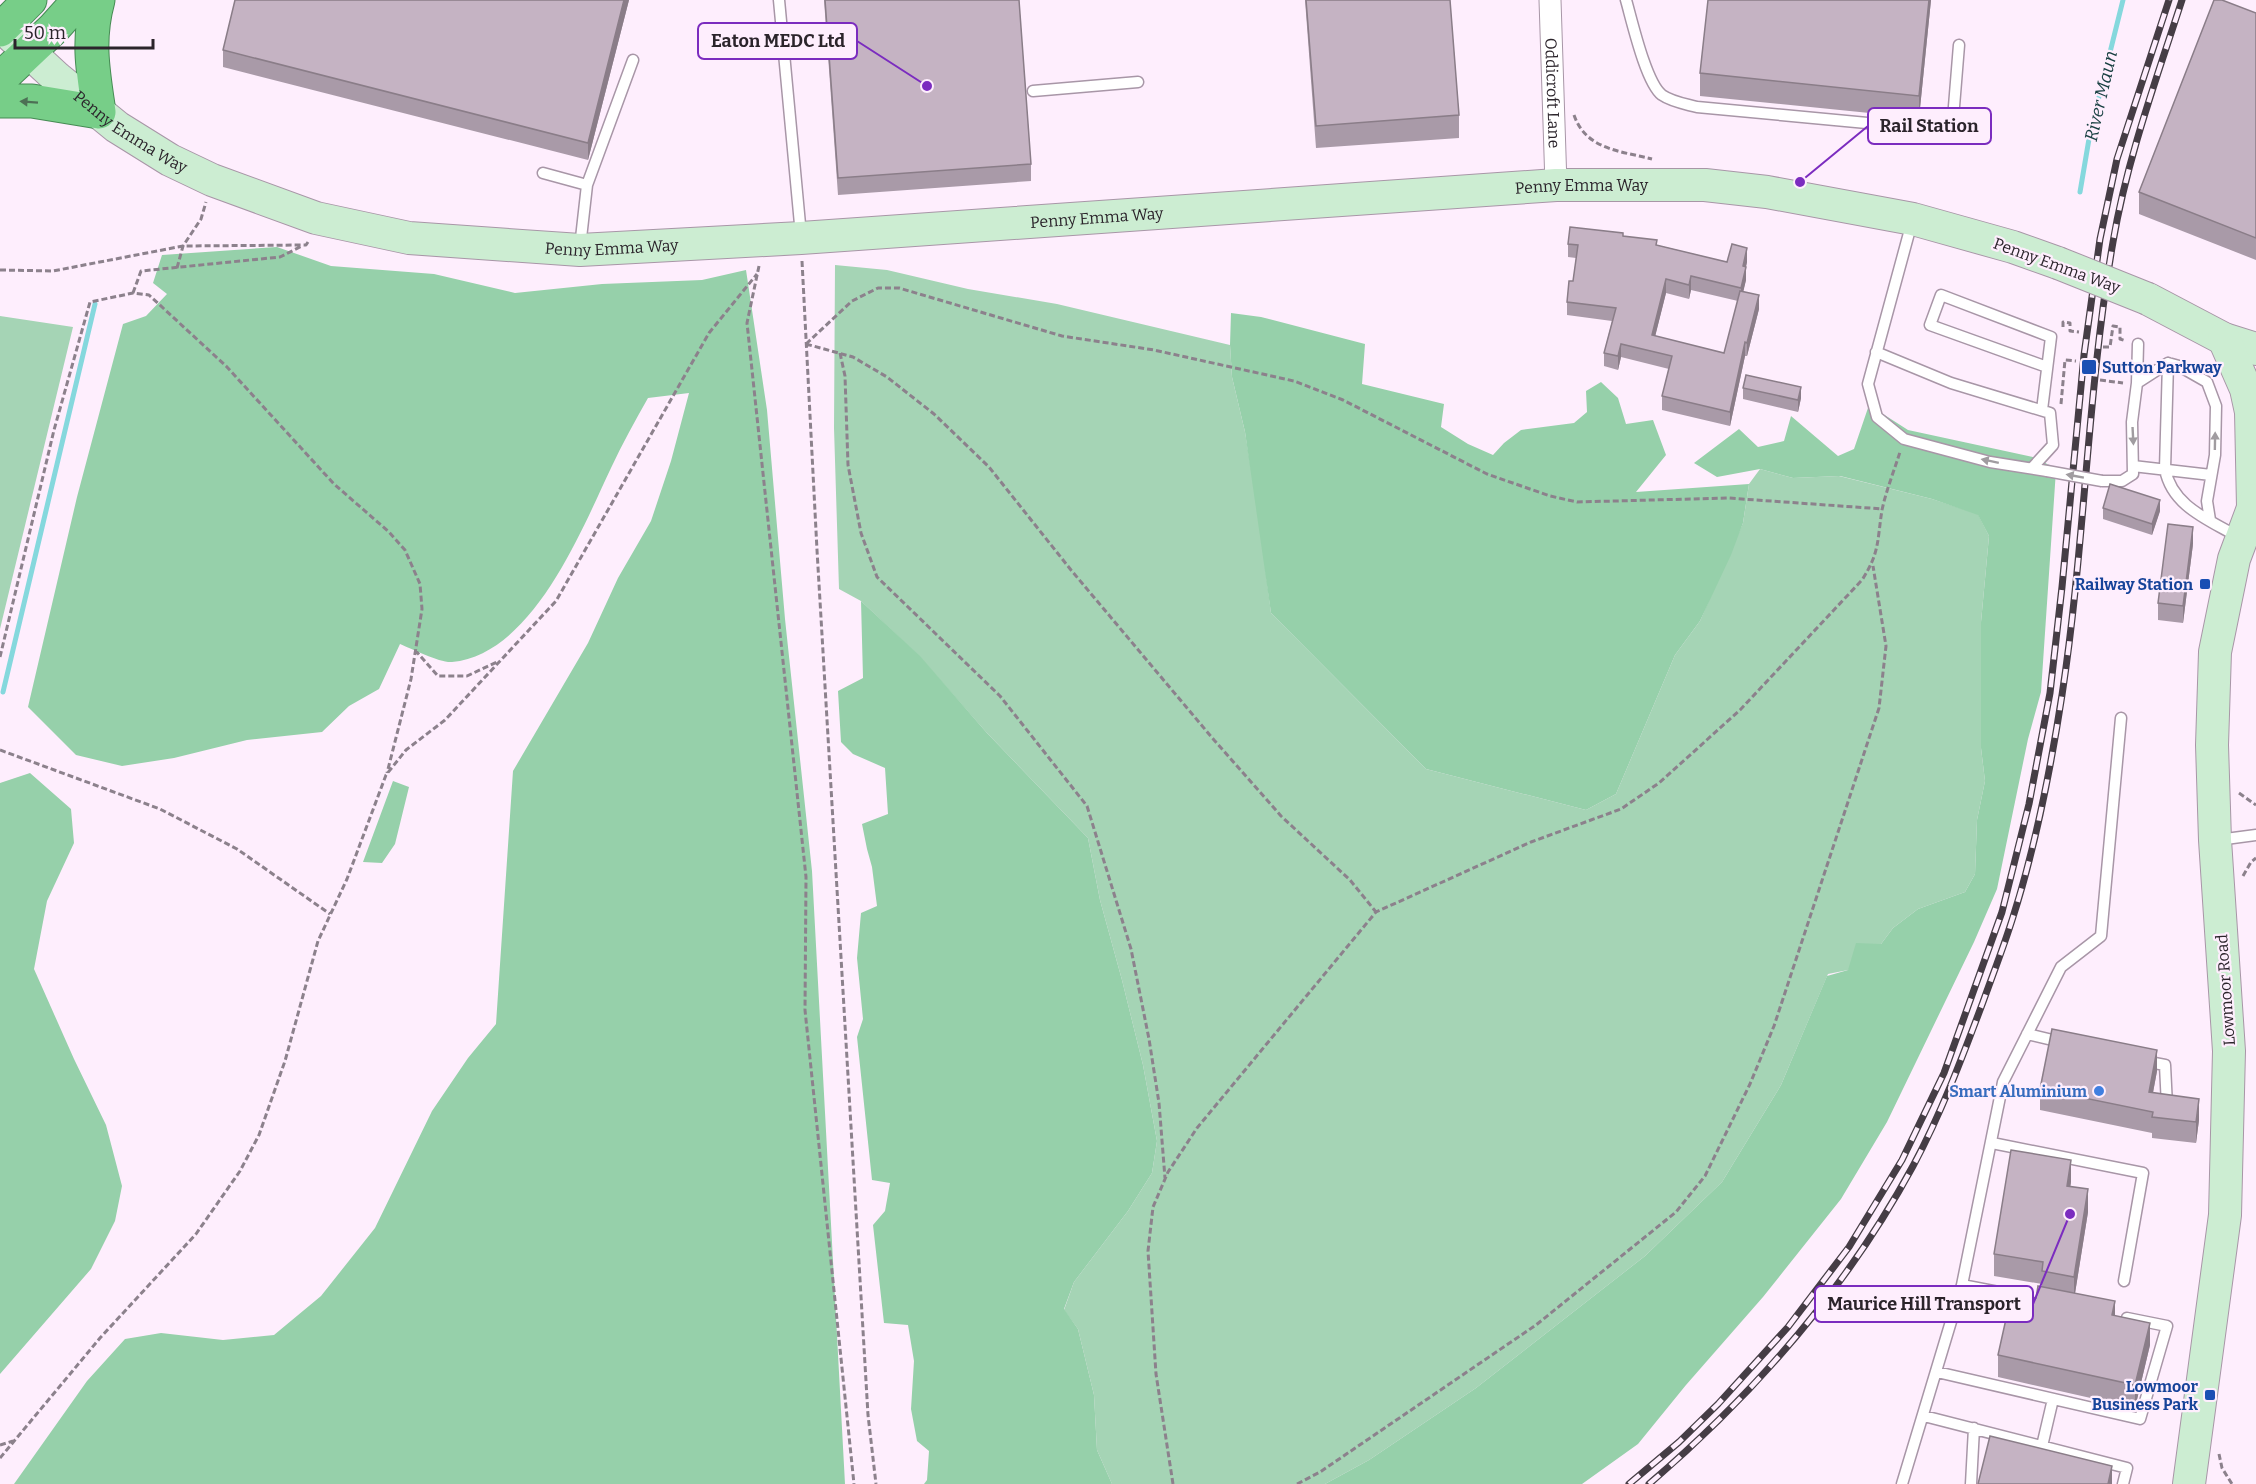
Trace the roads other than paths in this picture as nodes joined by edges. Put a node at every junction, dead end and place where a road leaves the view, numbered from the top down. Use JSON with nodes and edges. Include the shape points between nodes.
{"nodes":[{"id":1,"x":30,"y":0,"type":"edge"},
{"id":2,"x":79,"y":0,"type":"edge"},
{"id":3,"x":98,"y":0,"type":"edge"},
{"id":4,"x":779,"y":0,"type":"edge"},
{"id":5,"x":1550,"y":0,"type":"edge"},
{"id":6,"x":1626,"y":0,"type":"edge"},
{"id":7,"x":1,"y":29,"type":"edge"},
{"id":8,"x":1959,"y":45,"type":"dead end"},
{"id":9,"x":29,"y":52,"type":"junction"},
{"id":10,"x":633,"y":60,"type":"dead end"},
{"id":11,"x":0,"y":79,"type":"edge"},
{"id":12,"x":1138,"y":82,"type":"dead end"},
{"id":13,"x":1032,"y":91,"type":"dead end"},
{"id":14,"x":0,"y":101,"type":"edge"},
{"id":15,"x":99,"y":112,"type":"junction"},
{"id":16,"x":543,"y":173,"type":"dead end"},
{"id":17,"x":587,"y":185,"type":"junction"},
{"id":18,"x":1556,"y":185,"type":"junction"},
{"id":19,"x":1913,"y":219,"type":"junction"},
{"id":20,"x":801,"y":238,"type":"junction"},
{"id":21,"x":580,"y":250,"type":"junction"},
{"id":22,"x":2256,"y":336,"type":"edge"},
{"id":23,"x":2224,"y":339,"type":"junction"},
{"id":24,"x":2138,"y":344,"type":"road end"},
{"id":25,"x":2256,"y":349,"type":"edge"},
{"id":26,"x":1876,"y":352,"type":"junction"},
{"id":27,"x":2168,"y":363,"type":"junction"},
{"id":28,"x":2047,"y":367,"type":"junction"},
{"id":29,"x":2256,"y":371,"type":"edge"},
{"id":30,"x":2137,"y":383,"type":"junction"},
{"id":31,"x":2042,"y":410,"type":"junction"},
{"id":32,"x":2133,"y":466,"type":"junction"},
{"id":33,"x":2032,"y":468,"type":"junction"},
{"id":34,"x":2165,"y":469,"type":"junction"},
{"id":35,"x":2211,"y":476,"type":"junction"},
{"id":36,"x":2255,"y":503,"type":"edge"},
{"id":37,"x":2210,"y":520,"type":"junction"},
{"id":38,"x":2240,"y":538,"type":"junction"},
{"id":39,"x":2121,"y":718,"type":"dead end"},
{"id":40,"x":2256,"y":836,"type":"edge"},
{"id":41,"x":2215,"y":840,"type":"junction"},
{"id":42,"x":2027,"y":1034,"type":"junction"},
{"id":43,"x":2073,"y":1045,"type":"edge"},
{"id":44,"x":2130,"y":1058,"type":"edge"},
{"id":45,"x":2167,"y":1106,"type":"edge"},
{"id":46,"x":1992,"y":1143,"type":"junction"},
{"id":47,"x":2124,"y":1281,"type":"dead end"},
{"id":48,"x":1962,"y":1285,"type":"junction"},
{"id":49,"x":2031,"y":1299,"type":"edge"},
{"id":50,"x":2110,"y":1315,"type":"edge"},
{"id":51,"x":1937,"y":1371,"type":"junction"},
{"id":52,"x":2053,"y":1399,"type":"junction"},
{"id":53,"x":1924,"y":1416,"type":"junction"},
{"id":54,"x":1974,"y":1428,"type":"junction"},
{"id":55,"x":2042,"y":1446,"type":"junction"},
{"id":56,"x":1902,"y":1484,"type":"edge"},
{"id":57,"x":1971,"y":1484,"type":"edge"},
{"id":58,"x":2123,"y":1484,"type":"edge"},
{"id":59,"x":2189,"y":1484,"type":"edge"}],
"edges":[{"from":1,"to":7,"type":"highway"},
{"from":2,"to":9,"type":"highway"},
{"from":3,"to":15,"type":"highway","via":[[90,49]]},
{"from":4,"to":20,"type":"lane"},
{"from":5,"to":18,"type":"street","name":"Oddicroft Lane"},
{"from":6,"to":8,"type":"lane","via":[[1651,80],[1661,94],[1697,107],[1952,131]]},
{"from":7,"to":9,"type":"main road","name":"Penny Emma Way"},
{"from":9,"to":11,"type":"highway"},
{"from":9,"to":15,"type":"main road","name":"Penny Emma Way"},
{"from":10,"to":17,"type":"lane"},
{"from":12,"to":13,"type":"lane"},
{"from":15,"to":14,"type":"highway","one_way":true,"via":[[32,101]]},
{"from":15,"to":21,"type":"main road","name":"Penny Emma Way","via":[[156,152],[311,231]]},
{"from":16,"to":17,"type":"lane"},
{"from":17,"to":21,"type":"lane"},
{"from":18,"to":19,"type":"main road","name":"Penny Emma Way","via":[[1705,185],[1767,192]]},
{"from":18,"to":20,"type":"main road","name":"Penny Emma Way"},
{"from":19,"to":23,"type":"main road","name":"Penny Emma Way","bridge":true,"via":[[2058,262],[2148,299]]},
{"from":19,"to":26,"type":"lane"},
{"from":20,"to":21,"type":"main road","name":"Penny Emma Way"},
{"from":22,"to":23,"type":"main road"},
{"from":23,"to":25,"type":"main road","name":"Penny Emma Way"},
{"from":23,"to":29,"type":"main road","name":"Penny Emma Way"},
{"from":23,"to":36,"type":"main road","via":[[2246,389],[2251,412]]},
{"from":24,"to":30,"type":"lane"},
{"from":26,"to":31,"type":"lane","via":[[1951,383]]},
{"from":33,"to":26,"type":"lane","one_way":true,"via":[[1990,462],[1904,439],[1877,417],[1868,384]]},
{"from":27,"to":30,"type":"lane"},
{"from":27,"to":34,"type":"lane"},
{"from":35,"to":27,"type":"lane","one_way":true,"via":[[2216,406],[2207,382]]},
{"from":28,"to":28,"type":"lane","via":[[2051,337],[1941,295],[1930,325]]},
{"from":28,"to":31,"type":"lane"},
{"from":30,"to":32,"type":"lane","one_way":true,"via":[[2132,422]]},
{"from":31,"to":33,"type":"lane","via":[[2050,413],[2053,445]]},
{"from":32,"to":33,"type":"lane","one_way":true,"bridge":true,"via":[[2133,474],[2122,482]]},
{"from":32,"to":34,"type":"lane"},
{"from":34,"to":35,"type":"lane"},
{"from":34,"to":37,"type":"lane","via":[[2172,491]]},
{"from":35,"to":37,"type":"lane","via":[[2207,501]]},
{"from":36,"to":38,"type":"main road","name":"Lowmoor Road"},
{"from":37,"to":38,"type":"lane"},
{"from":38,"to":41,"type":"main road","name":"Lowmoor Road","via":[[2215,652]]},
{"from":39,"to":42,"type":"lane","via":[[2101,936],[2061,967]]},
{"from":40,"to":41,"type":"lane"},
{"from":41,"to":59,"type":"main road","name":"Lowmoor Road","via":[[2229,1051],[2225,1215]]},
{"from":42,"to":43,"type":"lane"},
{"from":42,"to":46,"type":"lane","via":[[2003,1082]]},
{"from":44,"to":45,"type":"lane","via":[[2165,1065]]},
{"from":46,"to":47,"type":"lane","via":[[2143,1173]]},
{"from":46,"to":48,"type":"lane"},
{"from":48,"to":49,"type":"lane"},
{"from":48,"to":51,"type":"lane"},
{"from":50,"to":52,"type":"lane","via":[[2167,1326],[2140,1419]]},
{"from":51,"to":52,"type":"lane"},
{"from":51,"to":53,"type":"lane"},
{"from":52,"to":55,"type":"lane"},
{"from":53,"to":54,"type":"lane"},
{"from":53,"to":56,"type":"lane"},
{"from":54,"to":55,"type":"lane"},
{"from":54,"to":57,"type":"lane"},
{"from":55,"to":58,"type":"lane","via":[[2127,1468]]}]}
